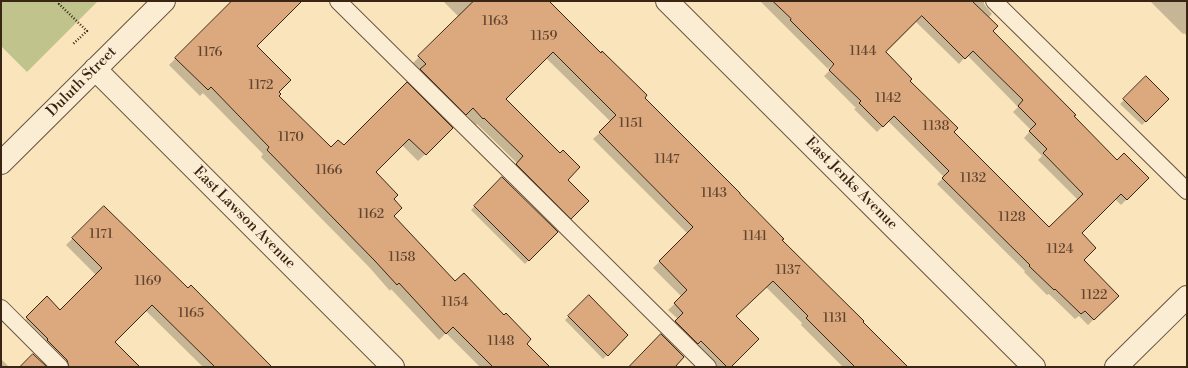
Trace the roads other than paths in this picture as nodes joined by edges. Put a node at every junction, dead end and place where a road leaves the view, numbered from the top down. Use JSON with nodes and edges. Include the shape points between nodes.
{"nodes":[{"id":1,"x":164,"y":1,"type":"edge"},
{"id":2,"x":338,"y":1,"type":"edge"},
{"id":3,"x":667,"y":1,"type":"edge"},
{"id":4,"x":994,"y":1,"type":"edge"},
{"id":5,"x":95,"y":69,"type":"junction"},
{"id":6,"x":1,"y":163,"type":"edge"},
{"id":7,"x":1187,"y":191,"type":"edge"},
{"id":8,"x":1187,"y":297,"type":"edge"},
{"id":9,"x":1,"y":308,"type":"edge"},
{"id":10,"x":60,"y":367,"type":"edge"},
{"id":11,"x":393,"y":367,"type":"edge"},
{"id":12,"x":708,"y":367,"type":"edge"},
{"id":13,"x":1034,"y":367,"type":"edge"},
{"id":14,"x":1116,"y":367,"type":"edge"}],
"edges":[{"from":1,"to":5,"type":"street","name":"Duluth Street"},
{"from":2,"to":12,"type":"lane"},
{"from":3,"to":13,"type":"street","name":"East Jenks Avenue"},
{"from":4,"to":7,"type":"lane"},
{"from":5,"to":6,"type":"street","name":"Duluth Street"},
{"from":5,"to":11,"type":"street","name":"East Lawson Avenue"},
{"from":8,"to":14,"type":"street"},
{"from":9,"to":10,"type":"lane"}]}
